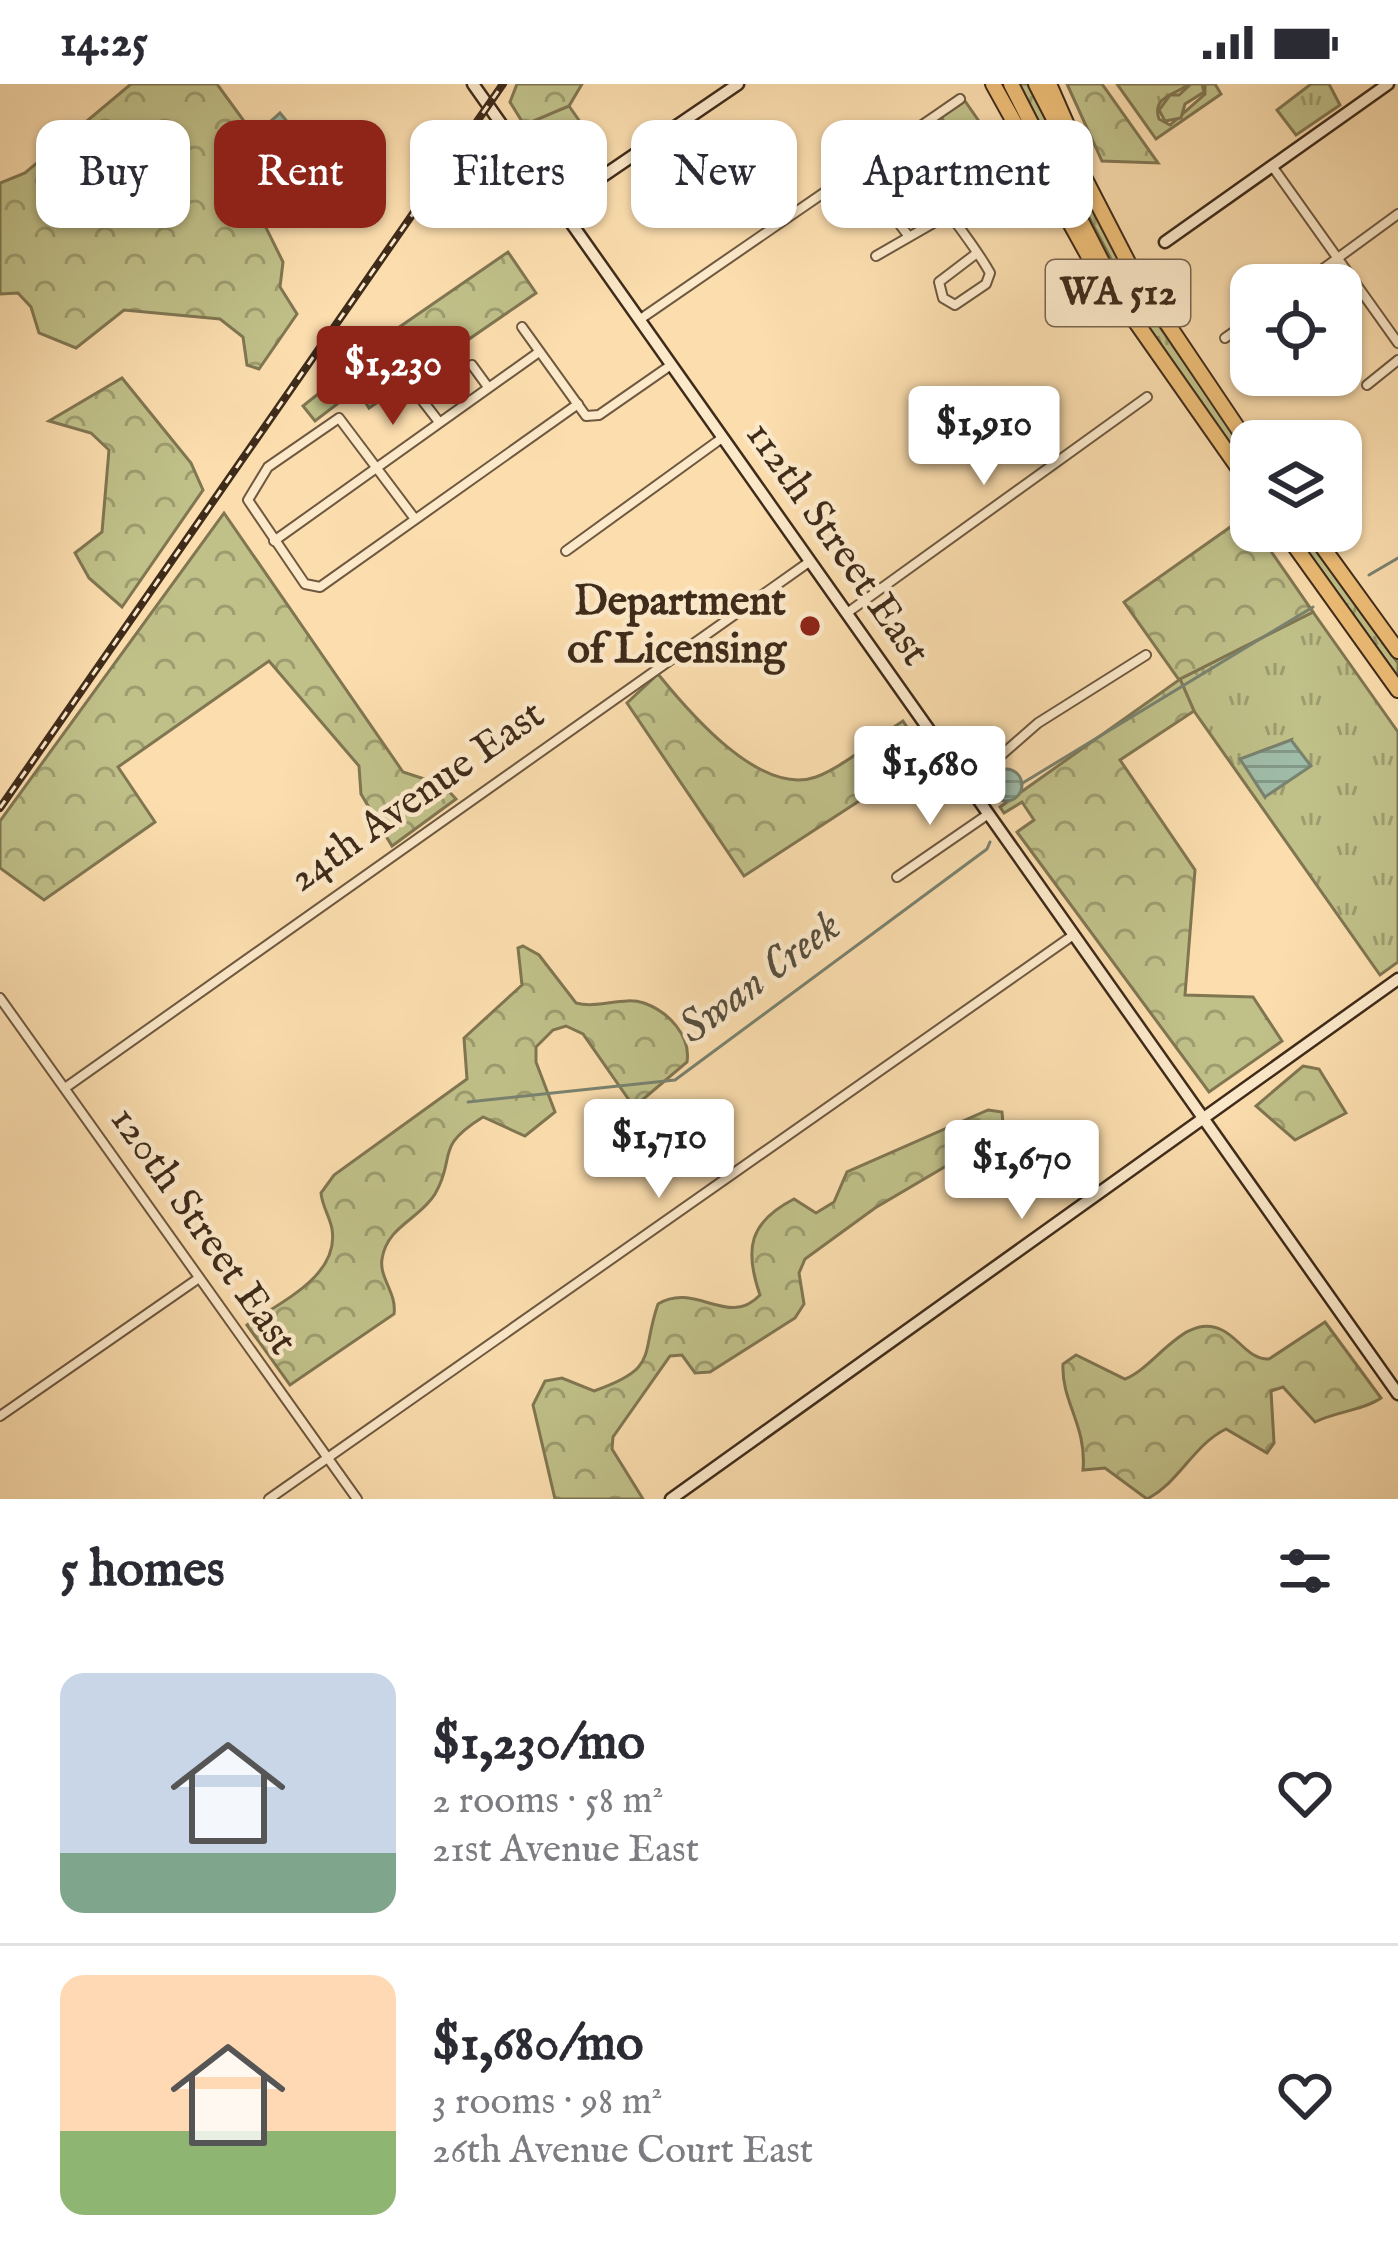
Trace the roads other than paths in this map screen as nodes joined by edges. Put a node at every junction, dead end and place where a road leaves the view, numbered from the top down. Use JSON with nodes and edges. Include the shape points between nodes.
{"nodes":[{"id":1,"x":473,"y":84,"type":"edge"},
{"id":2,"x":738,"y":84,"type":"edge"},
{"id":3,"x":993,"y":84,"type":"edge"},
{"id":4,"x":1011,"y":84,"type":"edge"},
{"id":5,"x":1036,"y":84,"type":"edge"},
{"id":6,"x":1049,"y":84,"type":"edge"},
{"id":7,"x":1388,"y":84,"type":"edge"},
{"id":8,"x":960,"y":99,"type":"dead end"},
{"id":9,"x":498,"y":120,"type":"edge"},
{"id":10,"x":929,"y":120,"type":"edge"},
{"id":11,"x":1272,"y":166,"type":"junction"},
{"id":12,"x":607,"y":173,"type":"edge"},
{"id":13,"x":821,"y":195,"type":"edge"},
{"id":14,"x":1398,"y":214,"type":"edge"},
{"id":15,"x":574,"y":228,"type":"edge"},
{"id":16,"x":899,"y":228,"type":"edge"},
{"id":17,"x":909,"y":235,"type":"junction"},
{"id":18,"x":1165,"y":242,"type":"dead end"},
{"id":19,"x":1118,"y":246,"type":"junction"},
{"id":20,"x":977,"y":253,"type":"junction"},
{"id":21,"x":876,"y":256,"type":"dead end"},
{"id":22,"x":1337,"y":259,"type":"junction"},
{"id":23,"x":1330,"y":264,"type":"edge"},
{"id":24,"x":639,"y":320,"type":"junction"},
{"id":25,"x":522,"y":327,"type":"dead end"},
{"id":26,"x":1230,"y":335,"type":"edge"},
{"id":27,"x":1225,"y":338,"type":"dead end"},
{"id":28,"x":1398,"y":343,"type":"edge"},
{"id":29,"x":538,"y":352,"type":"junction"},
{"id":30,"x":1157,"y":358,"type":"junction"},
{"id":31,"x":1398,"y":359,"type":"edge"},
{"id":32,"x":472,"y":364,"type":"dead end"},
{"id":33,"x":670,"y":365,"type":"junction"},
{"id":34,"x":1367,"y":385,"type":"dead end"},
{"id":35,"x":488,"y":387,"type":"junction"},
{"id":36,"x":1148,"y":397,"type":"dead end"},
{"id":37,"x":422,"y":400,"type":"dead end"},
{"id":38,"x":578,"y":404,"type":"junction"},
{"id":39,"x":1231,"y":420,"type":"edge"},
{"id":40,"x":439,"y":422,"type":"junction"},
{"id":41,"x":722,"y":438,"type":"junction"},
{"id":42,"x":1230,"y":457,"type":"edge"},
{"id":43,"x":379,"y":465,"type":"junction"},
{"id":44,"x":415,"y":519,"type":"junction"},
{"id":45,"x":274,"y":541,"type":"junction"},
{"id":46,"x":566,"y":551,"type":"dead end"},
{"id":47,"x":1299,"y":552,"type":"edge"},
{"id":48,"x":1326,"y":552,"type":"edge"},
{"id":49,"x":809,"y":562,"type":"junction"},
{"id":50,"x":846,"y":614,"type":"junction"},
{"id":51,"x":1398,"y":651,"type":"edge"},
{"id":52,"x":1146,"y":655,"type":"dead end"},
{"id":53,"x":1398,"y":689,"type":"edge"},
{"id":54,"x":966,"y":786,"type":"junction"},
{"id":55,"x":987,"y":815,"type":"junction"},
{"id":56,"x":897,"y":878,"type":"dead end"},
{"id":57,"x":1072,"y":937,"type":"junction"},
{"id":58,"x":1398,"y":979,"type":"edge"},
{"id":59,"x":0,"y":998,"type":"edge"},
{"id":60,"x":64,"y":1088,"type":"junction"},
{"id":61,"x":1204,"y":1121,"type":"junction"},
{"id":62,"x":200,"y":1278,"type":"junction"},
{"id":63,"x":1398,"y":1394,"type":"edge"},
{"id":64,"x":0,"y":1416,"type":"edge"},
{"id":65,"x":327,"y":1458,"type":"junction"},
{"id":66,"x":269,"y":1499,"type":"edge"},
{"id":67,"x":357,"y":1499,"type":"edge"},
{"id":68,"x":670,"y":1499,"type":"edge"}],
"edges":[{"from":1,"to":9,"type":"main road","name":"112th Street East"},
{"from":2,"to":12,"type":"main road"},
{"from":3,"to":30,"type":"highway","via":[[1114,300]]},
{"from":4,"to":30,"type":"highway","number":"WA 512"},
{"from":5,"to":19,"type":"highway","number":"WA 512"},
{"from":6,"to":19,"type":"highway"},
{"from":7,"to":11,"type":"main road"},
{"from":8,"to":10,"type":"street"},
{"from":11,"to":18,"type":"main road"},
{"from":11,"to":22,"type":"street"},
{"from":13,"to":24,"type":"street"},
{"from":14,"to":22,"type":"street"},
{"from":15,"to":24,"type":"main road","name":"112th Street East"},
{"from":16,"to":17,"type":"street"},
{"from":17,"to":20,"type":"street","via":[[951,216]]},
{"from":17,"to":21,"type":"street"},
{"from":19,"to":39,"type":"highway","number":"WA 512"},
{"from":20,"to":20,"type":"street","via":[[942,278],[943,298],[958,304],[989,280]]},
{"from":22,"to":23,"type":"street"},
{"from":22,"to":28,"type":"street"},
{"from":24,"to":33,"type":"main road","name":"112th Street East"},
{"from":25,"to":29,"type":"street"},
{"from":26,"to":27,"type":"street"},
{"from":29,"to":35,"type":"street"},
{"from":29,"to":38,"type":"street"},
{"from":30,"to":42,"type":"highway","number":"WA 512"},
{"from":31,"to":34,"type":"street"},
{"from":32,"to":35,"type":"street"},
{"from":33,"to":38,"type":"street","via":[[590,417]]},
{"from":33,"to":41,"type":"main road","name":"112th Street East"},
{"from":35,"to":40,"type":"street"},
{"from":36,"to":50,"type":"street"},
{"from":37,"to":40,"type":"street"},
{"from":38,"to":44,"type":"street"},
{"from":40,"to":43,"type":"street"},
{"from":41,"to":46,"type":"street"},
{"from":41,"to":49,"type":"main road","name":"112th Street East"},
{"from":43,"to":44,"type":"street"},
{"from":43,"to":45,"type":"street"},
{"from":43,"to":45,"type":"street","via":[[339,418],[268,467],[248,503]]},
{"from":44,"to":45,"type":"street","via":[[312,588]]},
{"from":47,"to":53,"type":"highway"},
{"from":48,"to":51,"type":"highway"},
{"from":49,"to":50,"type":"main road","name":"112th Street East"},
{"from":49,"to":60,"type":"street","name":"24th Avenue East"},
{"from":50,"to":54,"type":"main road","name":"112th Street East"},
{"from":52,"to":54,"type":"street","via":[[1038,724]]},
{"from":54,"to":55,"type":"main road","name":"112th Street East"},
{"from":55,"to":56,"type":"street"},
{"from":55,"to":57,"type":"main road","name":"112th Street East"},
{"from":57,"to":61,"type":"main road","name":"112th Street East"},
{"from":57,"to":65,"type":"street"},
{"from":58,"to":61,"type":"main road"},
{"from":59,"to":60,"type":"street","name":"120th Street East"},
{"from":60,"to":62,"type":"street","name":"120th Street East"},
{"from":61,"to":63,"type":"main road","name":"112th Street East"},
{"from":61,"to":68,"type":"main road"},
{"from":62,"to":64,"type":"street"},
{"from":62,"to":65,"type":"street","name":"120th Street East"},
{"from":65,"to":66,"type":"street"},
{"from":65,"to":67,"type":"street","name":"120th Street East"}]}
